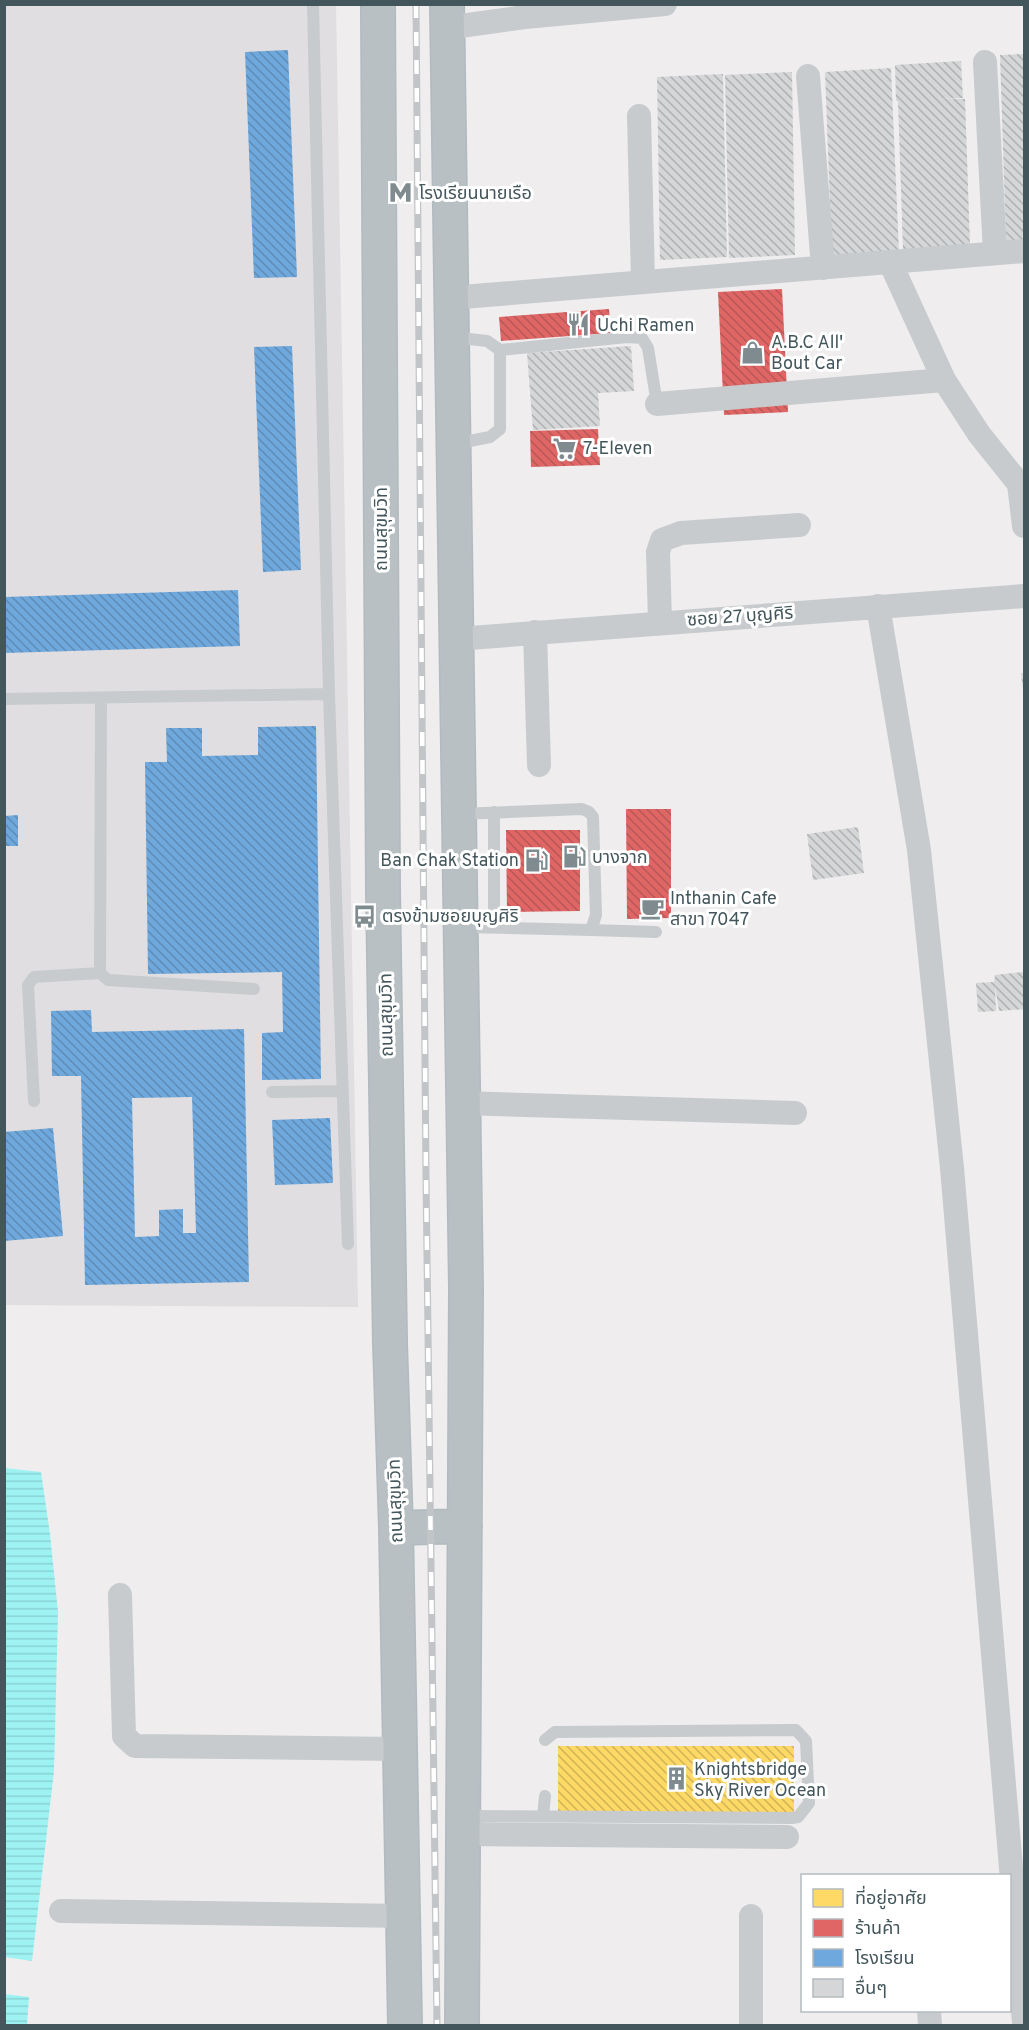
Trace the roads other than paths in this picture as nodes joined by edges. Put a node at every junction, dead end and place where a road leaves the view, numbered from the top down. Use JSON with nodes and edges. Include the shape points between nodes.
{"nodes":[{"id":1,"x":313,"y":4,"type":"edge"},
{"id":2,"x":378,"y":4,"type":"edge"},
{"id":3,"x":665,"y":4,"type":"edge"},
{"id":4,"x":525,"y":11,"type":"edge"},
{"id":5,"x":446,"y":16,"type":"edge"},
{"id":6,"x":985,"y":62,"type":"dead end"},
{"id":7,"x":808,"y":76,"type":"dead end"},
{"id":8,"x":639,"y":116,"type":"dead end"},
{"id":9,"x":1024,"y":251,"type":"edge"},
{"id":10,"x":995,"y":254,"type":"junction"},
{"id":11,"x":890,"y":262,"type":"junction"},
{"id":12,"x":823,"y":268,"type":"junction"},
{"id":13,"x":644,"y":282,"type":"junction"},
{"id":14,"x":450,"y":298,"type":"junction"},
{"id":15,"x":451,"y":337,"type":"junction"},
{"id":16,"x":500,"y":350,"type":"junction"},
{"id":17,"x":944,"y":380,"type":"junction"},
{"id":18,"x":657,"y":404,"type":"joint"},
{"id":19,"x":453,"y":445,"type":"junction"},
{"id":20,"x":799,"y":525,"type":"dead end"},
{"id":21,"x":1024,"y":526,"type":"edge"},
{"id":22,"x":1024,"y":596,"type":"edge"},
{"id":23,"x":878,"y":606,"type":"junction"},
{"id":24,"x":660,"y":622,"type":"junction"},
{"id":25,"x":535,"y":632,"type":"junction"},
{"id":26,"x":456,"y":639,"type":"junction"},
{"id":27,"x":329,"y":694,"type":"junction"},
{"id":28,"x":101,"y":698,"type":"junction"},
{"id":29,"x":4,"y":699,"type":"edge"},
{"id":30,"x":539,"y":765,"type":"dead end"},
{"id":31,"x":494,"y":812,"type":"junction"},
{"id":32,"x":458,"y":814,"type":"junction"},
{"id":33,"x":460,"y":927,"type":"junction"},
{"id":34,"x":494,"y":927,"type":"junction"},
{"id":35,"x":591,"y":930,"type":"junction"},
{"id":36,"x":656,"y":932,"type":"dead end"},
{"id":37,"x":100,"y":972,"type":"junction"},
{"id":38,"x":254,"y":990,"type":"dead end"},
{"id":39,"x":342,"y":1091,"type":"junction"},
{"id":40,"x":272,"y":1092,"type":"dead end"},
{"id":41,"x":34,"y":1101,"type":"dead end"},
{"id":42,"x":462,"y":1103,"type":"junction"},
{"id":43,"x":795,"y":1113,"type":"dead end"},
{"id":44,"x":348,"y":1244,"type":"dead end"},
{"id":45,"x":465,"y":1526,"type":"junction"},
{"id":46,"x":396,"y":1528,"type":"junction"},
{"id":47,"x":120,"y":1595,"type":"dead end"},
{"id":48,"x":545,"y":1740,"type":"dead end"},
{"id":49,"x":400,"y":1749,"type":"junction"},
{"id":50,"x":545,"y":1796,"type":"dead end"},
{"id":51,"x":543,"y":1816,"type":"junction"},
{"id":52,"x":463,"y":1825,"type":"junction"},
{"id":53,"x":787,"y":1837,"type":"dead end"},
{"id":54,"x":61,"y":1911,"type":"dead end"},
{"id":55,"x":404,"y":1916,"type":"junction"},
{"id":56,"x":751,"y":1916,"type":"dead end"},
{"id":57,"x":1024,"y":2022,"type":"edge"},
{"id":58,"x":405,"y":2025,"type":"edge"},
{"id":59,"x":462,"y":2025,"type":"edge"},
{"id":60,"x":751,"y":2025,"type":"edge"}],
"edges":[{"from":1,"to":27,"type":"lane"},
{"from":2,"to":46,"type":"highway","name":"ถนนสุขุมวิท","via":[[383,878]]},
{"from":3,"to":4,"type":"street"},
{"from":4,"to":5,"type":"street"},
{"from":5,"to":14,"type":"highway"},
{"from":6,"to":10,"type":"street"},
{"from":7,"to":12,"type":"street"},
{"from":8,"to":13,"type":"street"},
{"from":9,"to":10,"type":"street"},
{"from":10,"to":11,"type":"street"},
{"from":11,"to":12,"type":"street"},
{"from":11,"to":17,"type":"street"},
{"from":12,"to":13,"type":"street"},
{"from":13,"to":14,"type":"street"},
{"from":14,"to":15,"type":"highway"},
{"from":15,"to":16,"type":"lane","via":[[488,341]]},
{"from":15,"to":19,"type":"highway"},
{"from":16,"to":18,"type":"lane","via":[[642,338],[648,348]]},
{"from":16,"to":19,"type":"lane","via":[[500,429],[490,437]]},
{"from":17,"to":18,"type":"street"},
{"from":17,"to":21,"type":"street","via":[[979,434],[1019,484]]},
{"from":19,"to":26,"type":"highway"},
{"from":20,"to":24,"type":"street","via":[[681,532],[662,540],[657,552]]},
{"from":22,"to":23,"type":"street","name":"ซอย 27 บุญศิริ"},
{"from":23,"to":24,"type":"street","name":"ซอย 27 บุญศิริ"},
{"from":23,"to":57,"type":"street","via":[[919,850],[947,1121]]},
{"from":24,"to":25,"type":"street","name":"ซอย 27 บุญศิริ"},
{"from":25,"to":26,"type":"street","name":"ซอย 27 บุญศิริ"},
{"from":25,"to":30,"type":"street"},
{"from":26,"to":32,"type":"highway"},
{"from":27,"to":28,"type":"lane"},
{"from":27,"to":39,"type":"lane"},
{"from":28,"to":29,"type":"lane"},
{"from":28,"to":37,"type":"lane"},
{"from":31,"to":32,"type":"lane"},
{"from":31,"to":34,"type":"lane"},
{"from":31,"to":35,"type":"lane","via":[[589,812],[593,818],[596,915]]},
{"from":32,"to":33,"type":"highway"},
{"from":33,"to":34,"type":"lane"},
{"from":33,"to":42,"type":"highway"},
{"from":34,"to":35,"type":"lane"},
{"from":35,"to":36,"type":"lane"},
{"from":37,"to":38,"type":"lane","via":[[108,980]]},
{"from":37,"to":41,"type":"lane","via":[[34,977],[28,985]]},
{"from":39,"to":40,"type":"lane"},
{"from":39,"to":44,"type":"lane"},
{"from":42,"to":43,"type":"street"},
{"from":42,"to":45,"type":"highway"},
{"from":45,"to":46,"type":"highway"},
{"from":45,"to":52,"type":"highway"},
{"from":46,"to":49,"type":"highway","name":"ถนนสุขุมวิท"},
{"from":47,"to":49,"type":"street","via":[[124,1736],[135,1746]]},
{"from":48,"to":51,"type":"lane","via":[[555,1732],[796,1730],[806,1741],[809,1803],[798,1817],[792,1818]]},
{"from":49,"to":55,"type":"highway","name":"ถนนสุขุมวิท"},
{"from":50,"to":51,"type":"lane"},
{"from":51,"to":52,"type":"lane"},
{"from":52,"to":53,"type":"street"},
{"from":52,"to":59,"type":"highway"},
{"from":54,"to":55,"type":"street"},
{"from":55,"to":58,"type":"highway","name":"ถนนสุขุมวิท"},
{"from":56,"to":60,"type":"street"}]}
